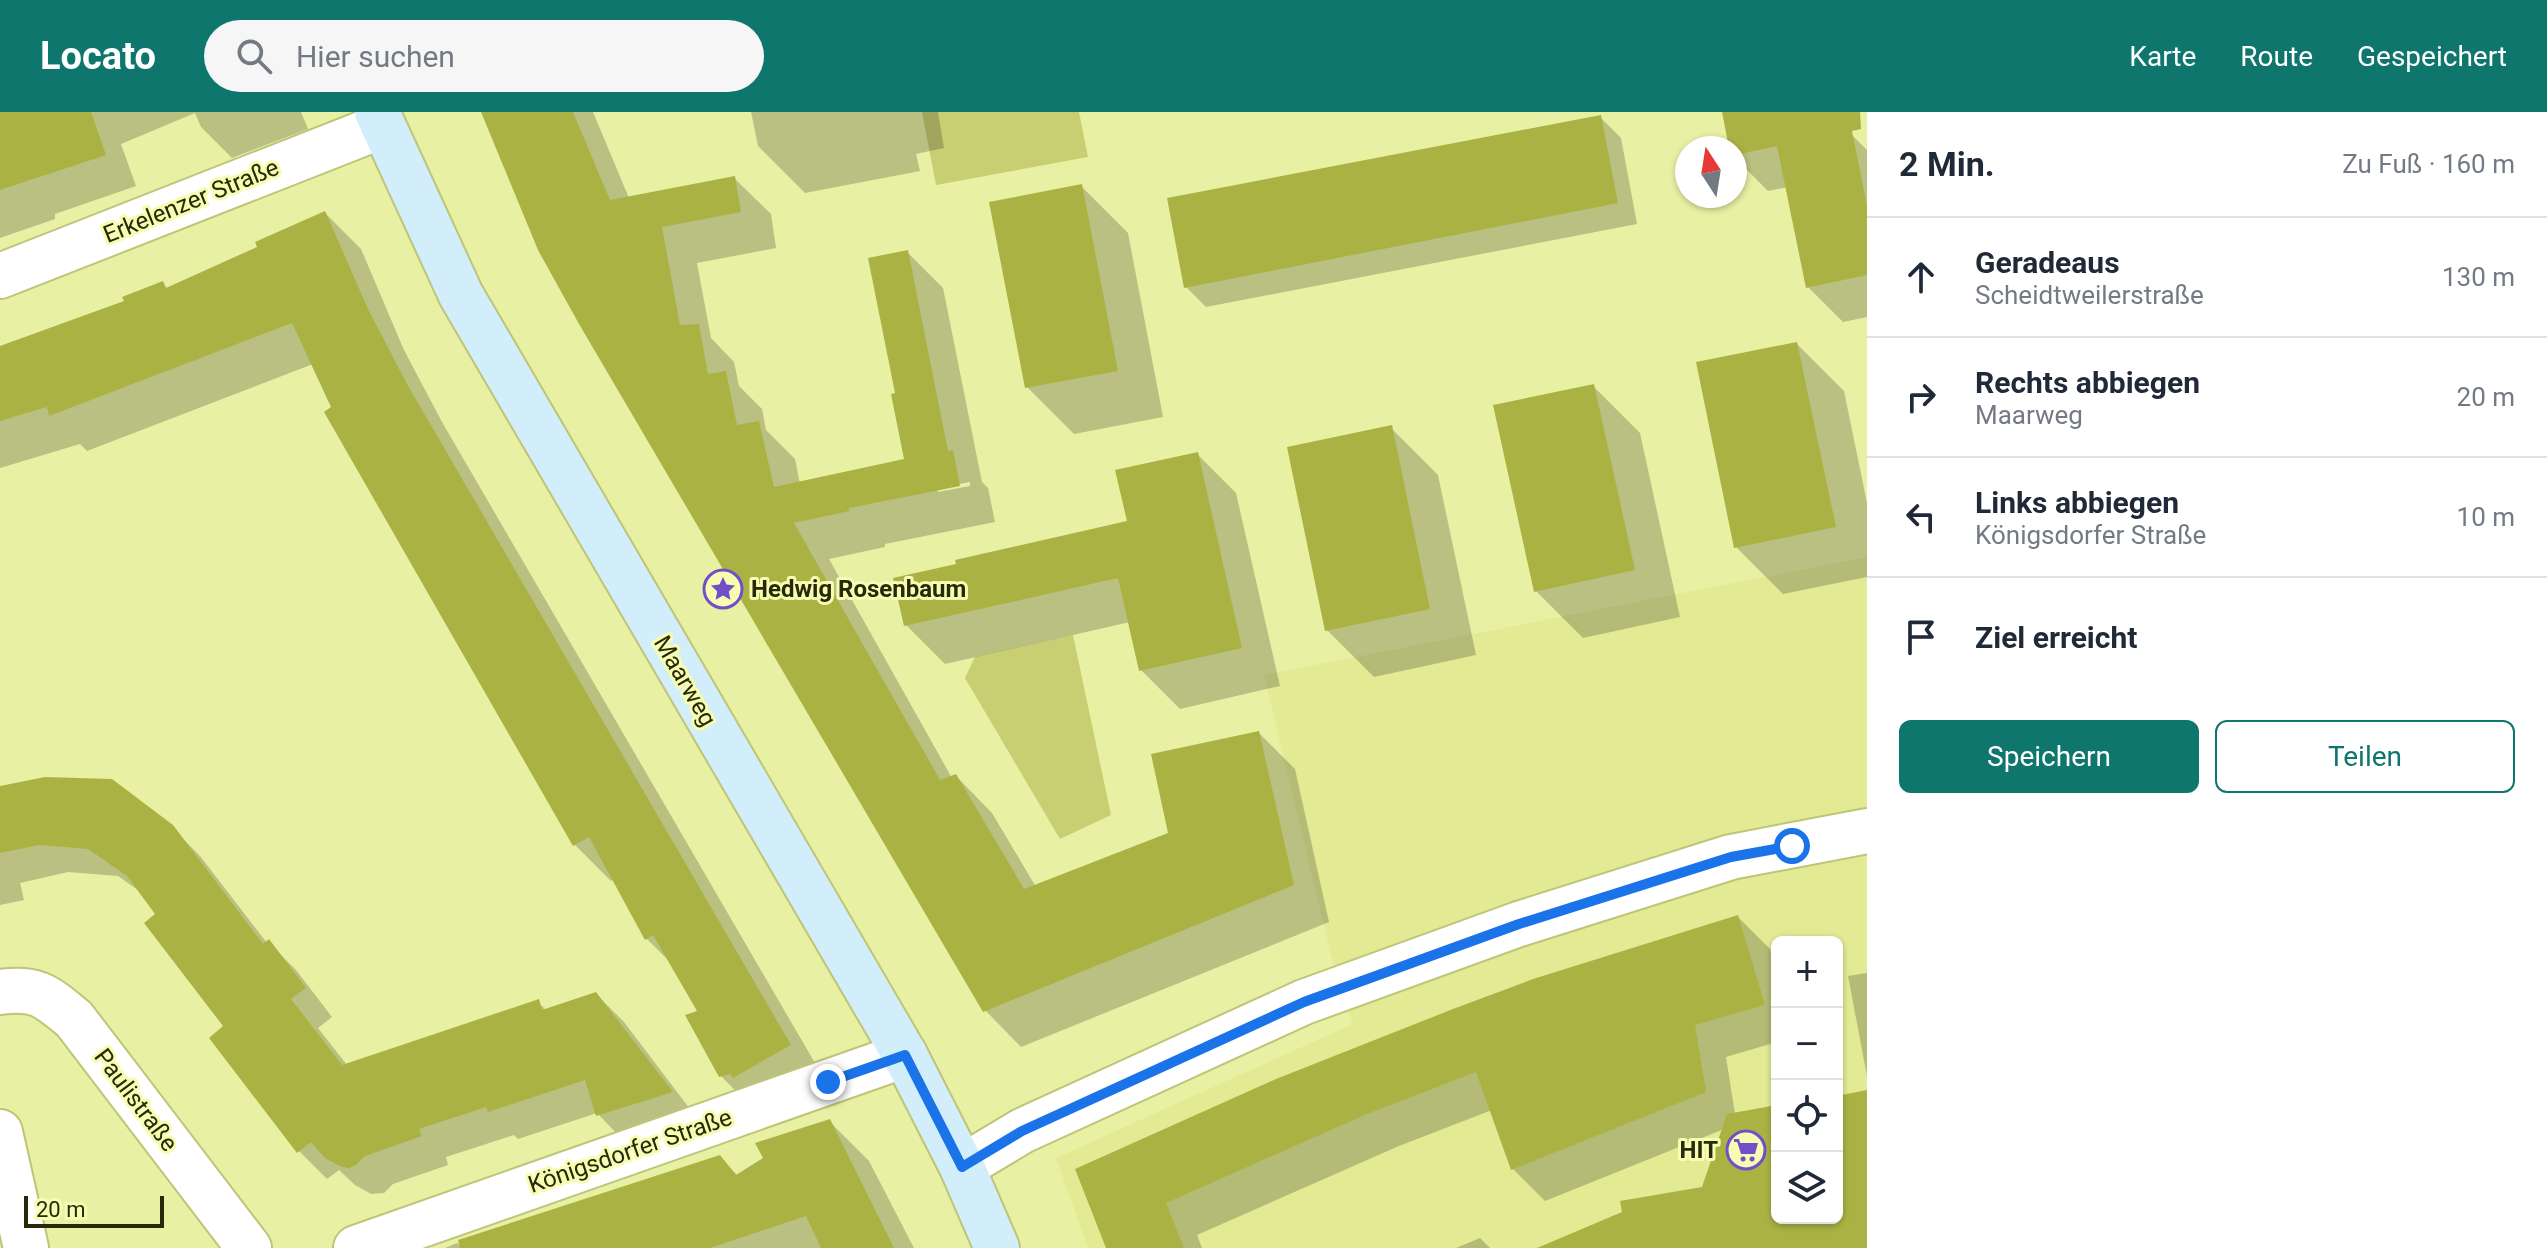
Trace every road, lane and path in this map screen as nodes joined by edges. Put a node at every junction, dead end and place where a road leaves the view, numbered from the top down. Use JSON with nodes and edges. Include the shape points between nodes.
{"nodes":[{"id":1,"x":380,"y":119,"type":"edge"},
{"id":2,"x":0,"y":276,"type":"edge"},
{"id":3,"x":1867,"y":831,"type":"edge"},
{"id":4,"x":0,"y":992,"type":"edge"},
{"id":5,"x":905,"y":1055,"type":"junction"},
{"id":6,"x":0,"y":1132,"type":"edge"},
{"id":7,"x":962,"y":1167,"type":"junction"},
{"id":8,"x":26,"y":1248,"type":"edge"},
{"id":9,"x":249,"y":1248,"type":"edge"},
{"id":10,"x":356,"y":1248,"type":"edge"},
{"id":11,"x":997,"y":1248,"type":"edge"}],
"edges":[{"from":1,"to":2,"type":"street","name":"Erkelenzer Straße"},
{"from":1,"to":5,"type":"main road","name":"Maarweg","via":[[461,295]]},
{"from":3,"to":7,"type":"street","via":[[1731,857],[1519,924],[1315,998],[1022,1131]]},
{"from":4,"to":9,"type":"street","name":"Paulistraße","via":[[25,989],[51,999],[74,1019]]},
{"from":5,"to":7,"type":"main road","name":"Maarweg"},
{"from":5,"to":10,"type":"street","name":"Königsdorfer Straße"},
{"from":6,"to":8,"type":"street"},
{"from":7,"to":11,"type":"main road","name":"Maarweg"}]}
